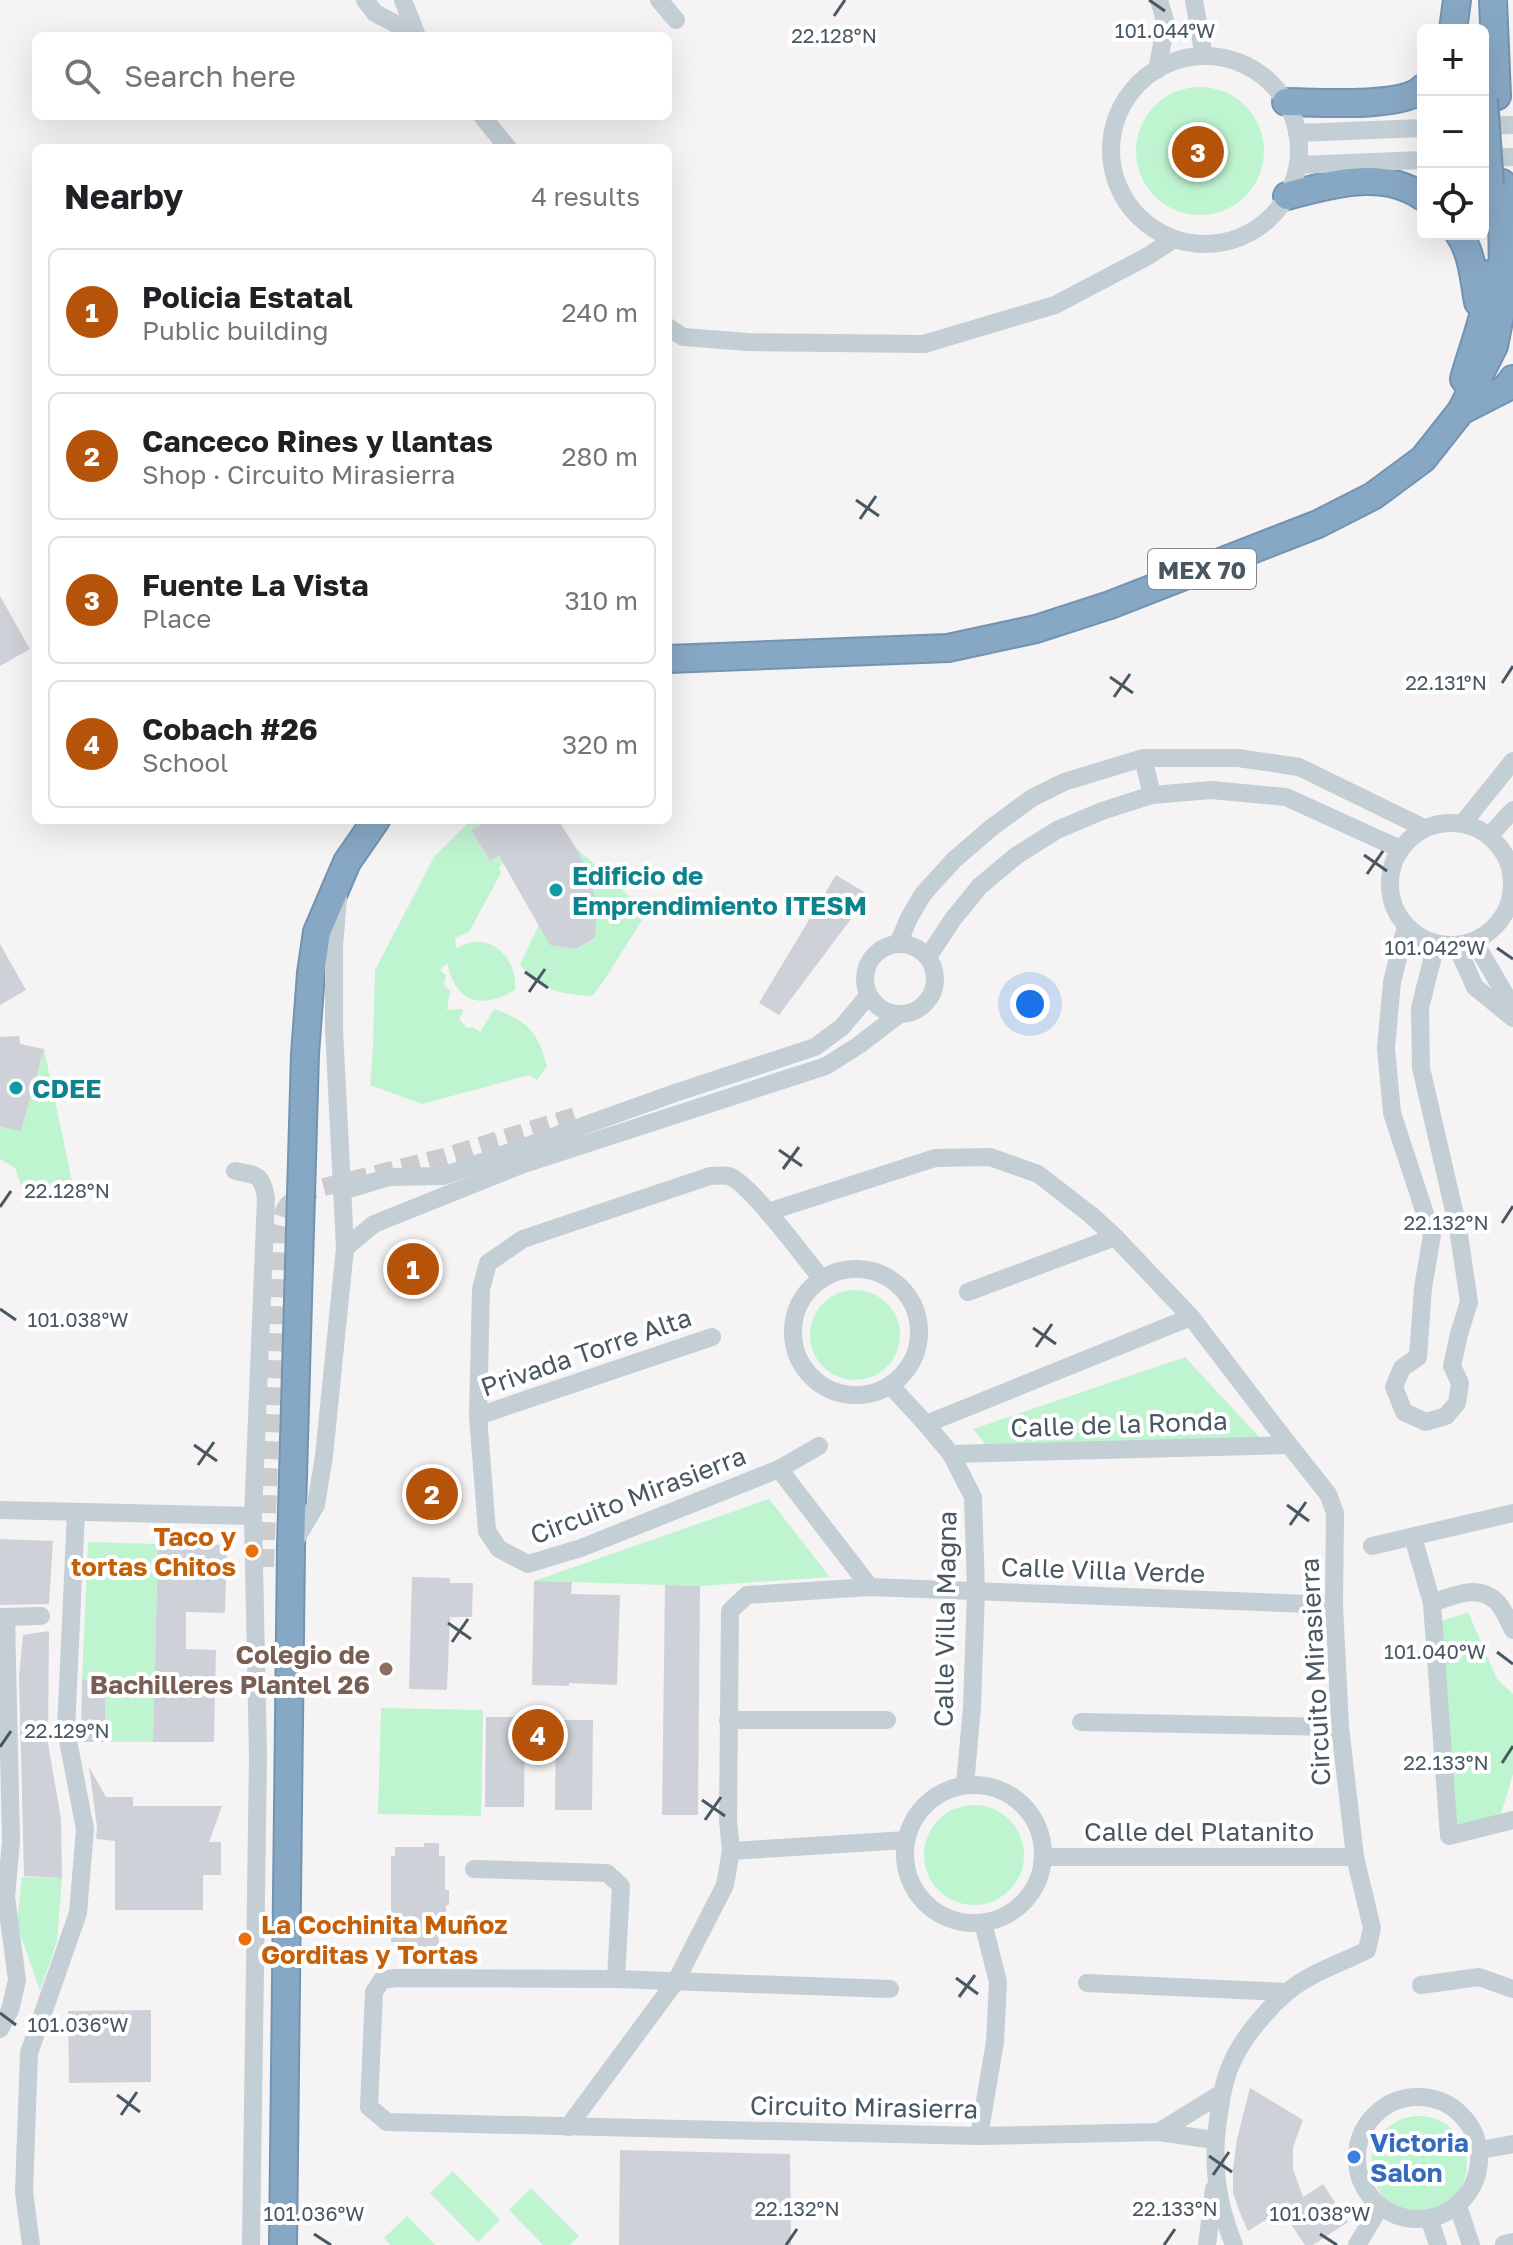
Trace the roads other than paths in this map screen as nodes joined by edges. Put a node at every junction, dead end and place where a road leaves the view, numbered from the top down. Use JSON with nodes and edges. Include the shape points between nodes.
{"nodes":[{"id":1,"x":390,"y":0,"type":"edge"},
{"id":2,"x":403,"y":0,"type":"edge"},
{"id":3,"x":659,"y":0,"type":"edge"},
{"id":4,"x":1159,"y":0,"type":"edge"},
{"id":5,"x":1194,"y":0,"type":"edge"},
{"id":6,"x":1457,"y":0,"type":"edge"},
{"id":7,"x":1493,"y":0,"type":"edge"},
{"id":8,"x":370,"y":6,"type":"edge"},
{"id":9,"x":676,"y":20,"type":"dead end"},
{"id":10,"x":1454,"y":24,"type":"edge"},
{"id":11,"x":1488,"y":24,"type":"edge"},
{"id":12,"x":411,"y":32,"type":"edge"},
{"id":13,"x":415,"y":32,"type":"edge"},
{"id":14,"x":1204,"y":56,"type":"junction"},
{"id":15,"x":1157,"y":70,"type":"junction"},
{"id":16,"x":1417,"y":94,"type":"edge"},
{"id":17,"x":1490,"y":98,"type":"edge"},
{"id":18,"x":1286,"y":102,"type":"junction"},
{"id":19,"x":485,"y":120,"type":"edge"},
{"id":20,"x":1513,"y":125,"type":"edge"},
{"id":21,"x":1489,"y":126,"type":"edge"},
{"id":22,"x":1417,"y":128,"type":"edge"},
{"id":23,"x":1297,"y":133,"type":"junction"},
{"id":24,"x":505,"y":144,"type":"edge"},
{"id":25,"x":1513,"y":157,"type":"edge"},
{"id":26,"x":1489,"y":158,"type":"edge"},
{"id":27,"x":1417,"y":160,"type":"edge"},
{"id":28,"x":1298,"y":165,"type":"junction"},
{"id":29,"x":1496,"y":185,"type":"junction"},
{"id":30,"x":1417,"y":193,"type":"edge"},
{"id":31,"x":1287,"y":196,"type":"junction"},
{"id":32,"x":1174,"y":239,"type":"junction"},
{"id":33,"x":1463,"y":240,"type":"edge"},
{"id":34,"x":1482,"y":317,"type":"junction"},
{"id":35,"x":672,"y":330,"type":"edge"},
{"id":36,"x":1513,"y":379,"type":"edge"},
{"id":37,"x":1456,"y":418,"type":"junction"},
{"id":38,"x":672,"y":659,"type":"edge"},
{"id":39,"x":1143,"y":758,"type":"junction"},
{"id":40,"x":1513,"y":761,"type":"edge"},
{"id":41,"x":1152,"y":795,"type":"junction"},
{"id":42,"x":1513,"y":810,"type":"edge"},
{"id":43,"x":1463,"y":823,"type":"junction"},
{"id":44,"x":373,"y":824,"type":"edge"},
{"id":45,"x":1424,"y":828,"type":"junction"},
{"id":46,"x":1489,"y":836,"type":"junction"},
{"id":47,"x":1400,"y":849,"type":"junction"},
{"id":48,"x":967,"y":873,"type":"junction"},
{"id":49,"x":339,"y":877,"type":"junction"},
{"id":50,"x":1406,"y":927,"type":"junction"},
{"id":51,"x":1465,"y":943,"type":"junction"},
{"id":52,"x":898,"y":944,"type":"junction"},
{"id":53,"x":1436,"y":944,"type":"junction"},
{"id":54,"x":928,"y":957,"type":"junction"},
{"id":55,"x":868,"y":996,"type":"junction"},
{"id":56,"x":1513,"y":1005,"type":"edge"},
{"id":57,"x":898,"y":1015,"type":"junction"},
{"id":58,"x":1513,"y":1018,"type":"edge"},
{"id":59,"x":815,"y":1047,"type":"junction"},
{"id":60,"x":826,"y":1066,"type":"junction"},
{"id":61,"x":675,"y":1093,"type":"junction"},
{"id":62,"x":582,"y":1114,"type":"tunnel mouth"},
{"id":63,"x":235,"y":1171,"type":"dead end"},
{"id":64,"x":343,"y":1191,"type":"junction"},
{"id":65,"x":768,"y":1212,"type":"junction"},
{"id":66,"x":1458,"y":1228,"type":"junction"},
{"id":67,"x":1432,"y":1235,"type":"junction"},
{"id":68,"x":1115,"y":1237,"type":"junction"},
{"id":69,"x":345,"y":1248,"type":"junction"},
{"id":70,"x":822,"y":1279,"type":"junction"},
{"id":71,"x":968,"y":1292,"type":"dead end"},
{"id":72,"x":1191,"y":1317,"type":"junction"},
{"id":73,"x":712,"y":1337,"type":"dead end"},
{"id":74,"x":890,"y":1385,"type":"junction"},
{"id":75,"x":478,"y":1416,"type":"junction"},
{"id":76,"x":926,"y":1424,"type":"junction"},
{"id":77,"x":1289,"y":1445,"type":"junction"},
{"id":78,"x":819,"y":1446,"type":"dead end"},
{"id":79,"x":951,"y":1454,"type":"junction"},
{"id":80,"x":779,"y":1469,"type":"junction"},
{"id":81,"x":0,"y":1510,"type":"edge"},
{"id":82,"x":76,"y":1512,"type":"junction"},
{"id":83,"x":1513,"y":1513,"type":"edge"},
{"id":84,"x":253,"y":1516,"type":"junction"},
{"id":85,"x":1413,"y":1537,"type":"junction"},
{"id":86,"x":291,"y":1546,"type":"junction"},
{"id":87,"x":1372,"y":1546,"type":"dead end"},
{"id":88,"x":265,"y":1567,"type":"tunnel mouth"},
{"id":89,"x":870,"y":1587,"type":"junction"},
{"id":90,"x":976,"y":1591,"type":"junction"},
{"id":91,"x":1432,"y":1603,"type":"junction"},
{"id":92,"x":1334,"y":1605,"type":"junction"},
{"id":93,"x":255,"y":1615,"type":"junction"},
{"id":94,"x":41,"y":1616,"type":"dead end"},
{"id":95,"x":3,"y":1617,"type":"edge"},
{"id":96,"x":1513,"y":1630,"type":"edge"},
{"id":97,"x":728,"y":1720,"type":"junction"},
{"id":98,"x":887,"y":1720,"type":"dead end"},
{"id":99,"x":4,"y":1721,"type":"edge"},
{"id":100,"x":1081,"y":1722,"type":"dead end"},
{"id":101,"x":1340,"y":1727,"type":"junction"},
{"id":102,"x":965,"y":1785,"type":"junction"},
{"id":103,"x":1513,"y":1820,"type":"edge"},
{"id":104,"x":906,"y":1840,"type":"junction"},
{"id":105,"x":731,"y":1851,"type":"junction"},
{"id":106,"x":1043,"y":1857,"type":"junction"},
{"id":107,"x":1355,"y":1857,"type":"junction"},
{"id":108,"x":474,"y":1869,"type":"dead end"},
{"id":109,"x":0,"y":1877,"type":"edge"},
{"id":110,"x":6,"y":1897,"type":"junction"},
{"id":111,"x":983,"y":1923,"type":"junction"},
{"id":112,"x":616,"y":1979,"type":"junction"},
{"id":113,"x":676,"y":1981,"type":"junction"},
{"id":114,"x":1087,"y":1983,"type":"dead end"},
{"id":115,"x":1421,"y":1985,"type":"dead end"},
{"id":116,"x":890,"y":1989,"type":"dead end"},
{"id":117,"x":1513,"y":1989,"type":"edge"},
{"id":118,"x":1286,"y":1992,"type":"junction"},
{"id":119,"x":0,"y":2029,"type":"edge"},
{"id":120,"x":1222,"y":2093,"type":"junction"},
{"id":121,"x":568,"y":2127,"type":"junction"},
{"id":122,"x":1159,"y":2132,"type":"junction"},
{"id":123,"x":979,"y":2136,"type":"junction"},
{"id":124,"x":1214,"y":2140,"type":"junction"},
{"id":125,"x":1513,"y":2144,"type":"edge"},
{"id":126,"x":1480,"y":2150,"type":"junction"},
{"id":127,"x":1216,"y":2178,"type":"junction"},
{"id":128,"x":1458,"y":2206,"type":"junction"},
{"id":129,"x":1380,"y":2207,"type":"junction"},
{"id":130,"x":1429,"y":2218,"type":"junction"},
{"id":131,"x":31,"y":2245,"type":"edge"},
{"id":132,"x":251,"y":2245,"type":"edge"},
{"id":133,"x":283,"y":2245,"type":"edge"},
{"id":134,"x":1207,"y":2245,"type":"edge"},
{"id":135,"x":1234,"y":2245,"type":"edge"},
{"id":136,"x":1357,"y":2245,"type":"edge"},
{"id":137,"x":1438,"y":2245,"type":"edge"},
{"id":138,"x":1471,"y":2245,"type":"edge"}],
"edges":[{"from":1,"to":8,"type":"street"},
{"from":2,"to":13,"type":"street"},
{"from":3,"to":9,"type":"street"},
{"from":4,"to":15,"type":"street","via":[[1166,24]]},
{"from":5,"to":14,"type":"street"},
{"from":6,"to":10,"type":"highway"},
{"from":7,"to":11,"type":"highway"},
{"from":7,"to":17,"type":"highway","number":"MEX 70"},
{"from":8,"to":12,"type":"street"},
{"from":14,"to":15,"type":"street"},
{"from":14,"to":18,"type":"street","via":[[1251,68]]},
{"from":15,"to":32,"type":"street","via":[[1123,105],[1112,135],[1112,160],[1117,184],[1134,212]]},
{"from":16,"to":18,"type":"highway","via":[[1388,102]]},
{"from":17,"to":29,"type":"highway","number":"MEX 70"},
{"from":18,"to":23,"type":"street"},
{"from":19,"to":24,"type":"street"},
{"from":20,"to":21,"type":"street"},
{"from":22,"to":23,"type":"street"},
{"from":23,"to":28,"type":"street"},
{"from":25,"to":26,"type":"street"},
{"from":27,"to":28,"type":"street"},
{"from":28,"to":31,"type":"street"},
{"from":29,"to":34,"type":"highway"},
{"from":29,"to":37,"type":"highway","number":"MEX 70","via":[[1504,259],[1501,319],[1494,346]]},
{"from":30,"to":31,"type":"highway","via":[[1368,180]]},
{"from":31,"to":32,"type":"street","via":[[1266,221],[1238,238],[1206,244]]},
{"from":32,"to":35,"type":"street","via":[[1055,305],[924,344],[748,342],[683,337]]},
{"from":33,"to":34,"type":"highway"},
{"from":34,"to":37,"type":"highway"},
{"from":36,"to":37,"type":"highway"},
{"from":37,"to":38,"type":"highway","number":"MEX 70","via":[[1423,459],[1373,496],[1332,517],[1036,629],[948,648]]},
{"from":39,"to":41,"type":"street"},
{"from":39,"to":45,"type":"street","via":[[1238,758],[1299,767]]},
{"from":39,"to":48,"type":"street","via":[[1064,782],[1032,798],[991,828]]},
{"from":40,"to":43,"type":"street"},
{"from":41,"to":47,"type":"street","via":[[1211,790],[1286,797]]},
{"from":41,"to":48,"type":"street","via":[[1102,811],[1057,830],[1016,856]]},
{"from":42,"to":46,"type":"street"},
{"from":43,"to":45,"type":"street"},
{"from":43,"to":46,"type":"street"},
{"from":44,"to":49,"type":"highway"},
{"from":45,"to":47,"type":"street"},
{"from":46,"to":51,"type":"street","via":[[1507,859],[1511,897],[1490,931]]},
{"from":47,"to":50,"type":"street","via":[[1389,889],[1394,910]]},
{"from":48,"to":52,"type":"street","via":[[923,894]]},
{"from":48,"to":54,"type":"street","via":[[953,919]]},
{"from":49,"to":64,"type":"street","via":[[334,1015]]},
{"from":49,"to":86,"type":"highway","via":[[317,932],[305,1054]]},
{"from":50,"to":53,"type":"street"},
{"from":50,"to":67,"type":"street","via":[[1392,982],[1386,1048],[1392,1113]]},
{"from":51,"to":53,"type":"street"},
{"from":51,"to":56,"type":"street"},
{"from":51,"to":58,"type":"street","via":[[1475,987]]},
{"from":52,"to":54,"type":"street"},
{"from":52,"to":55,"type":"street","via":[[869,961]]},
{"from":53,"to":66,"type":"street","via":[[1420,1008],[1421,1068]]},
{"from":54,"to":57,"type":"street","via":[[935,979],[929,1000],[910,1014]]},
{"from":55,"to":57,"type":"street","via":[[875,1006]]},
{"from":55,"to":59,"type":"street","via":[[842,1027]]},
{"from":57,"to":60,"type":"street"},
{"from":59,"to":60,"type":"street"},
{"from":59,"to":61,"type":"street"},
{"from":60,"to":69,"type":"street","via":[[521,1165],[374,1224]]},
{"from":61,"to":62,"type":"street","via":[[645,1093]]},
{"from":61,"to":64,"type":"street","via":[[443,1176],[389,1177]]},
{"from":63,"to":84,"type":"street","via":[[256,1175],[264,1183],[266,1198]]},
{"from":64,"to":69,"type":"street"},
{"from":65,"to":68,"type":"street","name":"Circuito Mirasierra","via":[[935,1158],[990,1157],[1038,1174]]},
{"from":65,"to":70,"type":"street"},
{"from":65,"to":75,"type":"street","name":"Circuito Mirasierra","via":[[728,1176],[710,1176],[523,1239],[488,1263],[481,1289]]},
{"from":66,"to":67,"type":"street"},
{"from":66,"to":67,"type":"street","via":[[1469,1302],[1452,1366],[1460,1383],[1457,1403],[1446,1416],[1426,1422],[1404,1412],[1394,1387],[1402,1368],[1418,1357]]},
{"from":68,"to":71,"type":"street"},
{"from":68,"to":72,"type":"street","name":"Circuito Mirasierra"},
{"from":69,"to":86,"type":"street","via":[[316,1505]]},
{"from":70,"to":74,"type":"street","via":[[859,1269],[879,1273],[909,1298],[917,1316],[915,1354]]},
{"from":70,"to":74,"type":"street","via":[[805,1294],[795,1314],[794,1347],[806,1371],[817,1383],[848,1395],[870,1394]]},
{"from":72,"to":76,"type":"street","name":"Calle de la Ronda"},
{"from":72,"to":77,"type":"street","name":"Circuito Mirasierra"},
{"from":73,"to":75,"type":"street","name":"Privada Torre Alta"},
{"from":74,"to":76,"type":"street","name":"Calle Villa Magna"},
{"from":75,"to":80,"type":"street","name":"Circuito Mirasierra","via":[[487,1531],[499,1549],[528,1564]]},
{"from":76,"to":79,"type":"street","name":"Calle Villa Magna"},
{"from":77,"to":79,"type":"street","name":"Calle de la Ronda"},
{"from":77,"to":92,"type":"street","name":"Circuito Mirasierra","via":[[1328,1494],[1335,1513]]},
{"from":78,"to":80,"type":"street"},
{"from":79,"to":90,"type":"street","name":"Calle Villa Magna","via":[[973,1497]]},
{"from":80,"to":89,"type":"street","name":"Circuito Mirasierra"},
{"from":81,"to":82,"type":"street"},
{"from":82,"to":84,"type":"street"},
{"from":82,"to":131,"type":"street","via":[[66,1730],[85,1829],[78,1913],[29,2053],[24,2192]]},
{"from":83,"to":85,"type":"street"},
{"from":84,"to":93,"type":"street"},
{"from":85,"to":87,"type":"street"},
{"from":85,"to":91,"type":"street"},
{"from":86,"to":133,"type":"highway"},
{"from":88,"to":93,"type":"street"},
{"from":89,"to":90,"type":"street","name":"Calle Villa Verde"},
{"from":89,"to":97,"type":"street","via":[[747,1595],[730,1611]]},
{"from":90,"to":92,"type":"street","name":"Calle Villa Verde"},
{"from":90,"to":102,"type":"street","name":"Calle Villa Magna"},
{"from":91,"to":96,"type":"street","via":[[1469,1590],[1485,1594],[1498,1602]]},
{"from":91,"to":103,"type":"street","via":[[1449,1836]]},
{"from":92,"to":101,"type":"street","name":"Circuito Mirasierra"},
{"from":93,"to":132,"type":"street"},
{"from":94,"to":95,"type":"street"},
{"from":95,"to":99,"type":"street"},
{"from":97,"to":98,"type":"street"},
{"from":97,"to":105,"type":"street"},
{"from":99,"to":110,"type":"street","via":[[11,1841]]},
{"from":100,"to":101,"type":"street"},
{"from":101,"to":107,"type":"street","name":"Circuito Mirasierra"},
{"from":102,"to":104,"type":"street","via":[[927,1803]]},
{"from":102,"to":106,"type":"street","via":[[995,1789],[1021,1803],[1034,1819]]},
{"from":104,"to":105,"type":"street"},
{"from":104,"to":111,"type":"street","via":[[911,1883],[923,1901],[940,1915]]},
{"from":105,"to":113,"type":"street","via":[[725,1885]]},
{"from":106,"to":107,"type":"street","name":"Calle del Platanito"},
{"from":106,"to":111,"type":"street","via":[[1038,1881],[1025,1901]]},
{"from":107,"to":118,"type":"street","name":"Circuito Mirasierra","via":[[1372,1928],[1367,1950]]},
{"from":108,"to":112,"type":"street","via":[[607,1873],[621,1886]]},
{"from":109,"to":110,"type":"street"},
{"from":110,"to":119,"type":"street","via":[[17,1980]]},
{"from":111,"to":123,"type":"street","via":[[998,1982],[995,2042]]},
{"from":112,"to":113,"type":"street"},
{"from":112,"to":121,"type":"street","name":"Circuito Mirasierra","via":[[396,1978],[382,1980],[374,1992],[369,2107],[387,2122]]},
{"from":113,"to":116,"type":"street"},
{"from":113,"to":121,"type":"street"},
{"from":114,"to":118,"type":"street"},
{"from":115,"to":117,"type":"street","via":[[1479,1977]]},
{"from":118,"to":120,"type":"street","name":"Circuito Mirasierra","via":[[1232,2060]]},
{"from":120,"to":122,"type":"street"},
{"from":120,"to":124,"type":"street","name":"Circuito Mirasierra"},
{"from":121,"to":123,"type":"street","name":"Circuito Mirasierra"},
{"from":122,"to":123,"type":"street","name":"Circuito Mirasierra"},
{"from":122,"to":124,"type":"street","name":"Circuito Mirasierra"},
{"from":124,"to":127,"type":"street"},
{"from":125,"to":126,"type":"street"},
{"from":126,"to":128,"type":"street","via":[[1479,2171]]},
{"from":126,"to":129,"type":"street","via":[[1463,2115],[1447,2103],[1428,2097],[1390,2103],[1374,2115],[1357,2148],[1361,2183]]},
{"from":127,"to":134,"type":"street"},
{"from":127,"to":135,"type":"street"},
{"from":128,"to":130,"type":"street"},
{"from":128,"to":138,"type":"street"},
{"from":129,"to":130,"type":"street","via":[[1401,2217]]},
{"from":129,"to":136,"type":"street"},
{"from":130,"to":137,"type":"street"}]}
